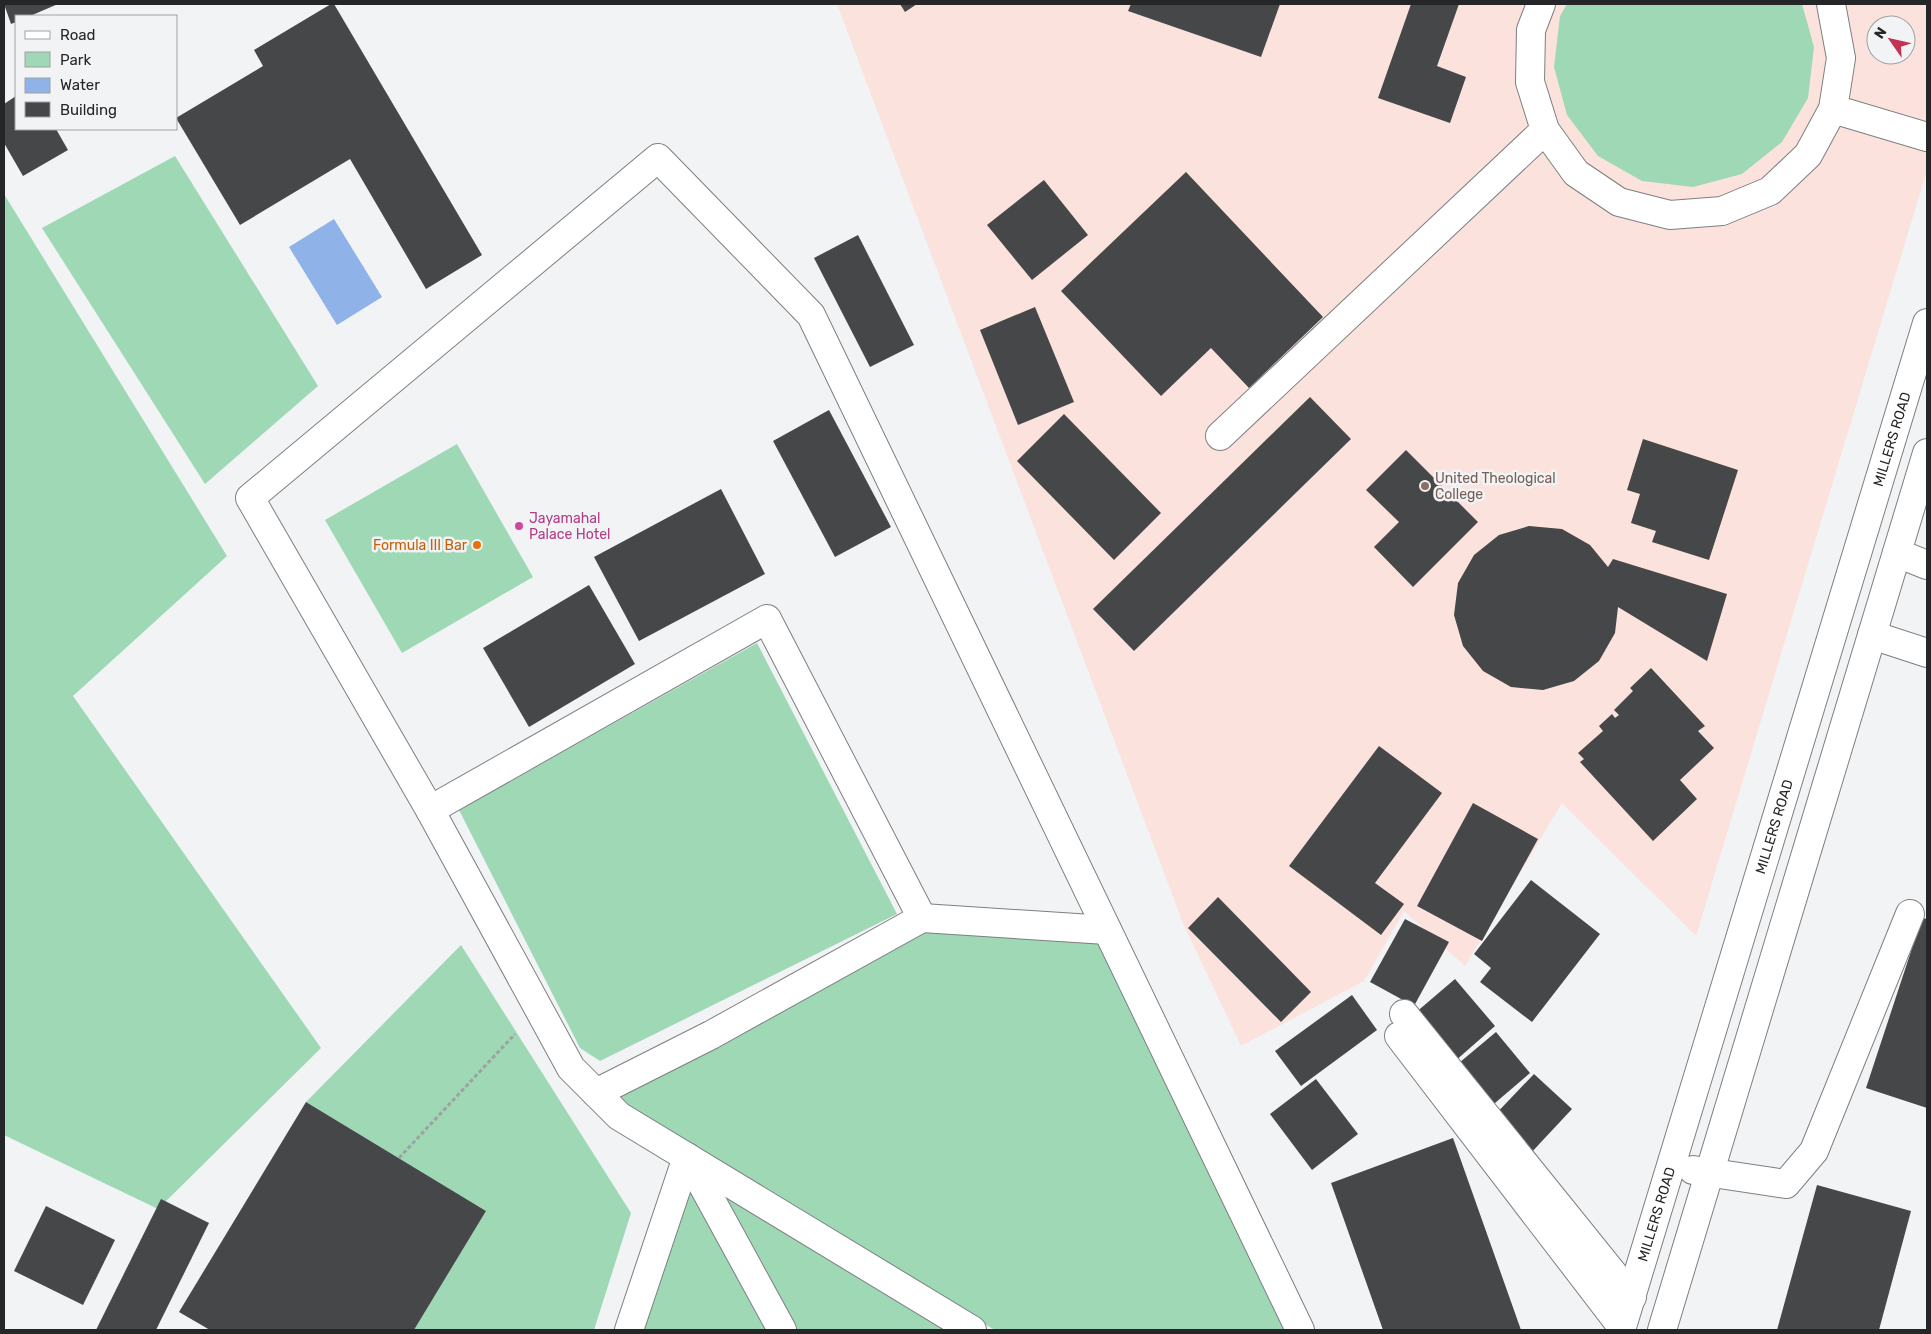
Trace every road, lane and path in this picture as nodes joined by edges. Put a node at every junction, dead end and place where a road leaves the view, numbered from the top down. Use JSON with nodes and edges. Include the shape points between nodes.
{"nodes":[{"id":1,"x":1541,"y":4,"type":"edge"},
{"id":2,"x":1831,"y":4,"type":"edge"},
{"id":3,"x":1833,"y":108,"type":"junction"},
{"id":4,"x":1545,"y":130,"type":"junction"},
{"id":5,"x":1927,"y":137,"type":"edge"},
{"id":6,"x":1927,"y":323,"type":"edge"},
{"id":7,"x":1220,"y":436,"type":"dead end"},
{"id":8,"x":1927,"y":453,"type":"edge"},
{"id":9,"x":1897,"y":553,"type":"junction"},
{"id":10,"x":1927,"y":565,"type":"edge"},
{"id":11,"x":1872,"y":635,"type":"junction"},
{"id":12,"x":1927,"y":652,"type":"edge"},
{"id":13,"x":430,"y":810,"type":"junction"},
{"id":14,"x":1910,"y":914,"type":"dead end"},
{"id":15,"x":922,"y":918,"type":"junction"},
{"id":16,"x":1107,"y":930,"type":"junction"},
{"id":17,"x":538,"y":1009,"type":"junction"},
{"id":18,"x":596,"y":1093,"type":"junction"},
{"id":19,"x":687,"y":1157,"type":"junction"},
{"id":20,"x":399,"y":1158,"type":"dead end"},
{"id":21,"x":1672,"y":1165,"type":"junction"},
{"id":22,"x":1709,"y":1174,"type":"junction"},
{"id":23,"x":1632,"y":1297,"type":"junction"},
{"id":24,"x":1622,"y":1329,"type":"edge"},
{"id":25,"x":629,"y":1330,"type":"edge"},
{"id":26,"x":782,"y":1330,"type":"edge"},
{"id":27,"x":972,"y":1330,"type":"edge"},
{"id":28,"x":1300,"y":1330,"type":"edge"},
{"id":29,"x":1662,"y":1330,"type":"edge"}],
"edges":[{"from":1,"to":4,"type":"street","via":[[1531,30],[1530,82]]},
{"from":2,"to":3,"type":"street","via":[[1841,58]]},
{"from":3,"to":4,"type":"street","via":[[1808,155],[1770,191],[1722,211],[1670,216],[1619,202],[1576,172]]},
{"from":3,"to":5,"type":"street"},
{"from":4,"to":7,"type":"street"},
{"from":6,"to":21,"type":"street","name":"MILLERS ROAD"},
{"from":8,"to":9,"type":"street"},
{"from":9,"to":10,"type":"street"},
{"from":9,"to":11,"type":"street"},
{"from":11,"to":12,"type":"street"},
{"from":11,"to":22,"type":"street"},
{"from":13,"to":15,"type":"street","via":[[768,619]]},
{"from":13,"to":16,"type":"street","via":[[250,498],[658,158],[810,315]]},
{"from":13,"to":17,"type":"street"},
{"from":14,"to":22,"type":"street","via":[[1814,1151],[1786,1184]]},
{"from":15,"to":16,"type":"street"},
{"from":15,"to":18,"type":"street","via":[[711,1035]]},
{"from":16,"to":28,"type":"street"},
{"from":17,"to":18,"type":"street","via":[[571,1068]]},
{"from":17,"to":20,"type":"path"},
{"from":18,"to":19,"type":"street","via":[[619,1116]]},
{"from":19,"to":25,"type":"street"},
{"from":19,"to":26,"type":"street"},
{"from":19,"to":27,"type":"street"},
{"from":21,"to":22,"type":"street"},
{"from":21,"to":23,"type":"street","name":"MILLERS ROAD"},
{"from":22,"to":29,"type":"street"},
{"from":23,"to":24,"type":"street","name":"MILLERS ROAD"},
{"from":23,"to":24,"type":"street","via":[[1401,1025]]}]}
